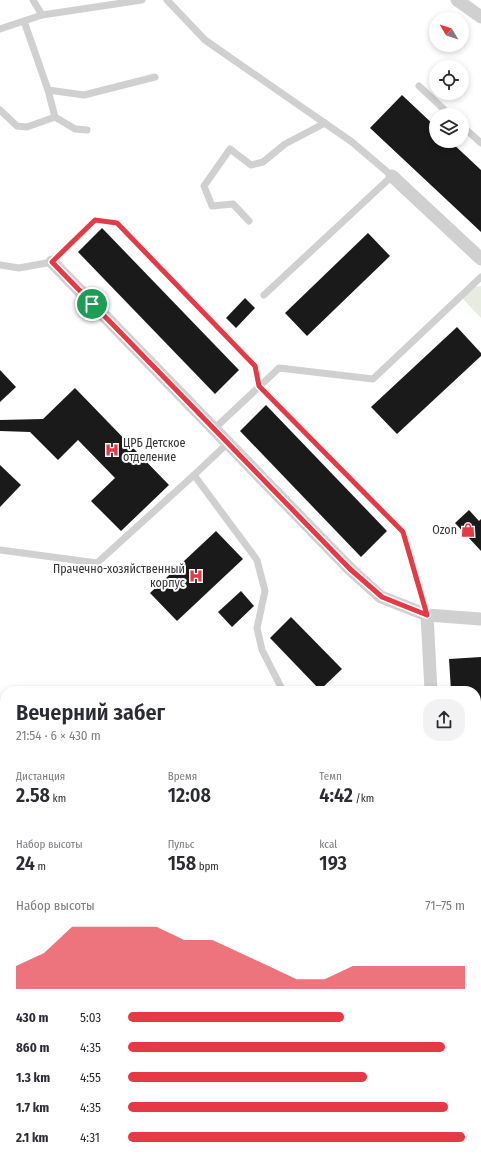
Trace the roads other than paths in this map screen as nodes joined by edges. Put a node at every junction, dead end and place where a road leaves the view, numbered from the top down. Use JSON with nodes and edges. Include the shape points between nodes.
{"nodes":[{"id":1,"x":33,"y":0,"type":"edge"},
{"id":2,"x":142,"y":0,"type":"edge"},
{"id":3,"x":167,"y":0,"type":"edge"},
{"id":4,"x":457,"y":0,"type":"edge"},
{"id":5,"x":42,"y":15,"type":"junction"},
{"id":6,"x":481,"y":17,"type":"edge"},
{"id":7,"x":24,"y":21,"type":"junction"},
{"id":8,"x":0,"y":29,"type":"edge"},
{"id":9,"x":155,"y":77,"type":"dead end"},
{"id":10,"x":419,"y":86,"type":"dead end"},
{"id":11,"x":48,"y":90,"type":"junction"},
{"id":12,"x":443,"y":108,"type":"edge"},
{"id":13,"x":0,"y":110,"type":"edge"},
{"id":14,"x":55,"y":117,"type":"junction"},
{"id":15,"x":325,"y":123,"type":"junction"},
{"id":16,"x":87,"y":130,"type":"dead end"},
{"id":17,"x":469,"y":132,"type":"edge"},
{"id":18,"x":481,"y":143,"type":"edge"},
{"id":19,"x":392,"y":176,"type":"junction"},
{"id":20,"x":249,"y":222,"type":"dead end"},
{"id":21,"x":481,"y":259,"type":"edge"},
{"id":22,"x":52,"y":262,"type":"junction"},
{"id":23,"x":0,"y":265,"type":"edge"},
{"id":24,"x":481,"y":277,"type":"edge"},
{"id":25,"x":264,"y":295,"type":"dead end"},
{"id":26,"x":259,"y":386,"type":"junction"},
{"id":27,"x":214,"y":429,"type":"junction"},
{"id":28,"x":228,"y":443,"type":"junction"},
{"id":29,"x":194,"y":475,"type":"junction"},
{"id":30,"x":0,"y":550,"type":"edge"},
{"id":31,"x":427,"y":615,"type":"junction"},
{"id":32,"x":481,"y":619,"type":"edge"},
{"id":33,"x":280,"y":686,"type":"edge"},
{"id":34,"x":431,"y":686,"type":"edge"}],
"edges":[{"from":1,"to":5,"type":"lane"},
{"from":2,"to":5,"type":"lane"},
{"from":3,"to":15,"type":"lane","via":[[205,40]]},
{"from":4,"to":6,"type":"street"},
{"from":5,"to":7,"type":"lane"},
{"from":7,"to":8,"type":"lane"},
{"from":7,"to":11,"type":"lane"},
{"from":9,"to":11,"type":"lane","via":[[84,95]]},
{"from":10,"to":12,"type":"lane"},
{"from":11,"to":14,"type":"lane"},
{"from":13,"to":14,"type":"lane","via":[[17,126],[27,127]]},
{"from":14,"to":16,"type":"lane","via":[[75,129]]},
{"from":15,"to":19,"type":"lane"},
{"from":15,"to":20,"type":"lane","via":[[285,144],[263,162],[251,165],[230,149],[204,186],[212,206],[233,204]]},
{"from":17,"to":18,"type":"lane"},
{"from":19,"to":21,"type":"street"},
{"from":19,"to":25,"type":"lane"},
{"from":22,"to":23,"type":"lane","via":[[20,268]]},
{"from":22,"to":26,"type":"lane","via":[[95,220],[117,223],[255,366]]},
{"from":22,"to":27,"type":"street"},
{"from":24,"to":26,"type":"lane","via":[[373,379],[279,368]]},
{"from":26,"to":27,"type":"lane"},
{"from":26,"to":31,"type":"lane","via":[[403,532]]},
{"from":27,"to":28,"type":"street"},
{"from":28,"to":29,"type":"lane"},
{"from":28,"to":31,"type":"street","via":[[350,569],[382,597]]},
{"from":29,"to":30,"type":"lane","via":[[97,563]]},
{"from":29,"to":33,"type":"lane","via":[[257,560],[265,591],[257,628],[262,650]]},
{"from":31,"to":32,"type":"street"},
{"from":31,"to":34,"type":"street"}]}
